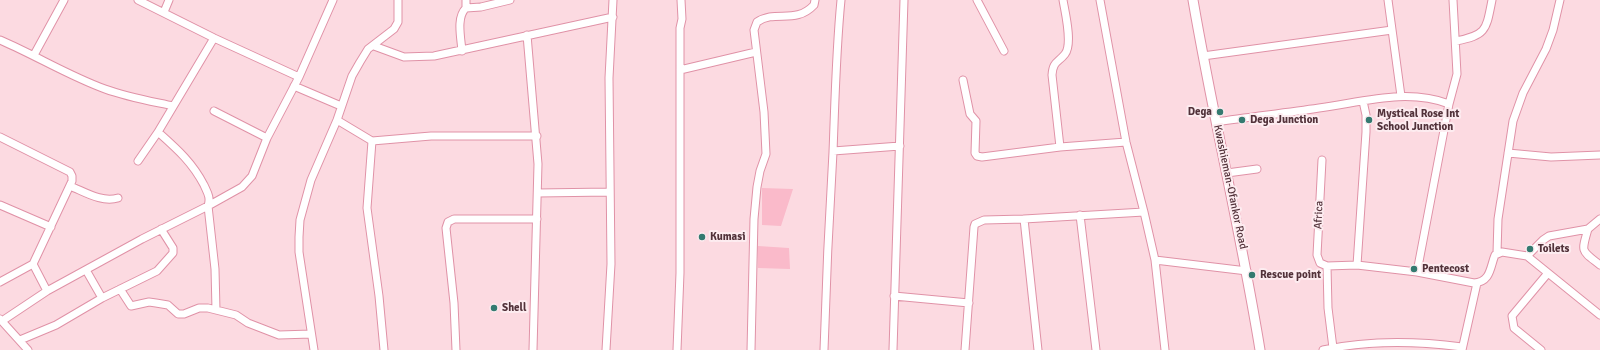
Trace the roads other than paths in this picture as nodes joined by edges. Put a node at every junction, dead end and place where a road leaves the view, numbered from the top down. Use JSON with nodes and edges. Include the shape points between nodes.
{"nodes":[{"id":1,"x":64,"y":0,"type":"edge"},
{"id":2,"x":138,"y":0,"type":"edge"},
{"id":3,"x":169,"y":0,"type":"edge"},
{"id":4,"x":333,"y":0,"type":"edge"},
{"id":5,"x":398,"y":0,"type":"edge"},
{"id":6,"x":466,"y":0,"type":"edge"},
{"id":7,"x":510,"y":0,"type":"edge"},
{"id":8,"x":613,"y":0,"type":"edge"},
{"id":9,"x":681,"y":0,"type":"edge"},
{"id":10,"x":815,"y":0,"type":"edge"},
{"id":11,"x":840,"y":0,"type":"edge"},
{"id":12,"x":904,"y":0,"type":"edge"},
{"id":13,"x":977,"y":0,"type":"edge"},
{"id":14,"x":1063,"y":0,"type":"edge"},
{"id":15,"x":1100,"y":0,"type":"edge"},
{"id":16,"x":1194,"y":0,"type":"edge"},
{"id":17,"x":1388,"y":0,"type":"edge"},
{"id":18,"x":1453,"y":0,"type":"edge"},
{"id":19,"x":1492,"y":0,"type":"edge"},
{"id":20,"x":1560,"y":0,"type":"edge"},
{"id":21,"x":466,"y":8,"type":"junction"},
{"id":22,"x":164,"y":12,"type":"junction"},
{"id":23,"x":613,"y":17,"type":"junction"},
{"id":24,"x":1392,"y":30,"type":"junction"},
{"id":25,"x":527,"y":35,"type":"junction"},
{"id":26,"x":214,"y":38,"type":"junction"},
{"id":27,"x":0,"y":40,"type":"edge"},
{"id":28,"x":1456,"y":41,"type":"junction"},
{"id":29,"x":374,"y":46,"type":"junction"},
{"id":30,"x":462,"y":51,"type":"junction"},
{"id":31,"x":1004,"y":51,"type":"dead end"},
{"id":32,"x":756,"y":52,"type":"junction"},
{"id":33,"x":34,"y":55,"type":"junction"},
{"id":34,"x":1203,"y":56,"type":"junction"},
{"id":35,"x":680,"y":70,"type":"junction"},
{"id":36,"x":299,"y":77,"type":"junction"},
{"id":37,"x":963,"y":80,"type":"dead end"},
{"id":38,"x":294,"y":86,"type":"junction"},
{"id":39,"x":1401,"y":96,"type":"junction"},
{"id":40,"x":1364,"y":101,"type":"junction"},
{"id":41,"x":1449,"y":104,"type":"junction"},
{"id":42,"x":173,"y":106,"type":"junction"},
{"id":43,"x":341,"y":106,"type":"junction"},
{"id":44,"x":214,"y":111,"type":"dead end"},
{"id":45,"x":337,"y":120,"type":"junction"},
{"id":46,"x":1216,"y":122,"type":"junction"},
{"id":47,"x":158,"y":132,"type":"junction"},
{"id":48,"x":536,"y":136,"type":"junction"},
{"id":49,"x":0,"y":137,"type":"edge"},
{"id":50,"x":267,"y":138,"type":"junction"},
{"id":51,"x":372,"y":141,"type":"junction"},
{"id":52,"x":1126,"y":142,"type":"junction"},
{"id":53,"x":900,"y":146,"type":"junction"},
{"id":54,"x":1060,"y":147,"type":"junction"},
{"id":55,"x":833,"y":151,"type":"junction"},
{"id":56,"x":1508,"y":153,"type":"junction"},
{"id":57,"x":1600,"y":155,"type":"edge"},
{"id":58,"x":1322,"y":160,"type":"dead end"},
{"id":59,"x":138,"y":161,"type":"dead end"},
{"id":60,"x":1257,"y":169,"type":"dead end"},
{"id":61,"x":1227,"y":174,"type":"junction"},
{"id":62,"x":70,"y":186,"type":"junction"},
{"id":63,"x":609,"y":192,"type":"junction"},
{"id":64,"x":538,"y":193,"type":"junction"},
{"id":65,"x":118,"y":198,"type":"dead end"},
{"id":66,"x":0,"y":205,"type":"edge"},
{"id":67,"x":208,"y":206,"type":"junction"},
{"id":68,"x":1144,"y":212,"type":"junction"},
{"id":69,"x":1080,"y":215,"type":"junction"},
{"id":70,"x":1600,"y":218,"type":"edge"},
{"id":71,"x":537,"y":219,"type":"junction"},
{"id":72,"x":1024,"y":219,"type":"junction"},
{"id":73,"x":51,"y":227,"type":"junction"},
{"id":74,"x":161,"y":229,"type":"junction"},
{"id":75,"x":1588,"y":229,"type":"junction"},
{"id":76,"x":1497,"y":253,"type":"junction"},
{"id":77,"x":1527,"y":256,"type":"junction"},
{"id":78,"x":1155,"y":260,"type":"junction"},
{"id":79,"x":33,"y":264,"type":"junction"},
{"id":80,"x":1357,"y":265,"type":"junction"},
{"id":81,"x":1600,"y":265,"type":"edge"},
{"id":82,"x":1327,"y":266,"type":"junction"},
{"id":83,"x":86,"y":270,"type":"junction"},
{"id":84,"x":1247,"y":271,"type":"junction"},
{"id":85,"x":1417,"y":272,"type":"junction"},
{"id":86,"x":1548,"y":272,"type":"junction"},
{"id":87,"x":0,"y":282,"type":"edge"},
{"id":88,"x":1477,"y":283,"type":"junction"},
{"id":89,"x":46,"y":290,"type":"junction"},
{"id":90,"x":120,"y":290,"type":"junction"},
{"id":91,"x":894,"y":296,"type":"junction"},
{"id":92,"x":102,"y":298,"type":"junction"},
{"id":93,"x":969,"y":303,"type":"junction"},
{"id":94,"x":216,"y":310,"type":"junction"},
{"id":95,"x":1600,"y":315,"type":"edge"},
{"id":96,"x":1,"y":320,"type":"edge"},
{"id":97,"x":311,"y":334,"type":"junction"},
{"id":98,"x":20,"y":340,"type":"junction"},
{"id":99,"x":1393,"y":346,"type":"edge"},
{"id":100,"x":1333,"y":348,"type":"junction"},
{"id":101,"x":1462,"y":349,"type":"edge"},
{"id":102,"x":28,"y":350,"type":"edge"},
{"id":103,"x":314,"y":350,"type":"edge"},
{"id":104,"x":384,"y":350,"type":"edge"},
{"id":105,"x":456,"y":350,"type":"edge"},
{"id":106,"x":533,"y":350,"type":"edge"},
{"id":107,"x":606,"y":350,"type":"edge"},
{"id":108,"x":677,"y":350,"type":"edge"},
{"id":109,"x":751,"y":350,"type":"edge"},
{"id":110,"x":824,"y":350,"type":"edge"},
{"id":111,"x":893,"y":350,"type":"edge"},
{"id":112,"x":965,"y":350,"type":"edge"},
{"id":113,"x":1038,"y":350,"type":"edge"},
{"id":114,"x":1096,"y":350,"type":"edge"},
{"id":115,"x":1165,"y":350,"type":"edge"},
{"id":116,"x":1260,"y":350,"type":"edge"},
{"id":117,"x":1323,"y":350,"type":"edge"},
{"id":118,"x":1541,"y":350,"type":"edge"}],
"edges":[{"from":1,"to":33,"type":"street"},
{"from":2,"to":22,"type":"street"},
{"from":3,"to":22,"type":"street"},
{"from":4,"to":36,"type":"street"},
{"from":5,"to":29,"type":"street","via":[[398,22],[394,29]]},
{"from":6,"to":21,"type":"street"},
{"from":7,"to":21,"type":"street"},
{"from":8,"to":23,"type":"street"},
{"from":9,"to":35,"type":"street"},
{"from":10,"to":32,"type":"street","via":[[814,5],[803,14],[764,17],[757,22],[754,30]]},
{"from":11,"to":55,"type":"street"},
{"from":12,"to":53,"type":"street"},
{"from":13,"to":31,"type":"street"},
{"from":14,"to":54,"type":"street","via":[[1068,44],[1065,54],[1054,65],[1052,75]]},
{"from":15,"to":52,"type":"street"},
{"from":16,"to":34,"type":"main road","name":"Kwashieman-Ofankor Road"},
{"from":17,"to":24,"type":"street"},
{"from":18,"to":28,"type":"street"},
{"from":19,"to":28,"type":"street","via":[[1483,32],[1474,38]]},
{"from":20,"to":56,"type":"street","via":[[1546,49],[1517,109]]},
{"from":21,"to":30,"type":"street","via":[[460,18]]},
{"from":22,"to":26,"type":"street"},
{"from":23,"to":25,"type":"street"},
{"from":23,"to":63,"type":"street","via":[[609,78]]},
{"from":24,"to":34,"type":"street"},
{"from":24,"to":39,"type":"street"},
{"from":25,"to":30,"type":"street"},
{"from":25,"to":48,"type":"street"},
{"from":26,"to":36,"type":"street"},
{"from":26,"to":42,"type":"street"},
{"from":27,"to":33,"type":"street"},
{"from":28,"to":41,"type":"street","via":[[1457,74]]},
{"from":29,"to":30,"type":"street","via":[[400,56],[415,58]]},
{"from":29,"to":43,"type":"street","via":[[368,49],[354,72]]},
{"from":32,"to":35,"type":"street"},
{"from":32,"to":109,"type":"street","via":[[764,112],[766,154],[757,187],[754,219]]},
{"from":33,"to":42,"type":"street","via":[[106,89]]},
{"from":34,"to":46,"type":"main road","name":"Kwashieman-Ofankor Road"},
{"from":35,"to":108,"type":"street","via":[[680,273]]},
{"from":36,"to":38,"type":"street"},
{"from":37,"to":54,"type":"street","via":[[970,114],[976,121],[977,156]]},
{"from":38,"to":43,"type":"street"},
{"from":38,"to":50,"type":"street"},
{"from":39,"to":40,"type":"street"},
{"from":39,"to":41,"type":"street","via":[[1428,98]]},
{"from":40,"to":46,"type":"street"},
{"from":40,"to":80,"type":"street","via":[[1366,132]]},
{"from":41,"to":85,"type":"street"},
{"from":42,"to":47,"type":"street"},
{"from":43,"to":45,"type":"street"},
{"from":44,"to":50,"type":"street"},
{"from":45,"to":51,"type":"street"},
{"from":45,"to":97,"type":"street","via":[[310,180],[300,220],[299,252]]},
{"from":46,"to":61,"type":"main road","name":"Kwashieman-Ofankor Road"},
{"from":47,"to":59,"type":"street"},
{"from":47,"to":67,"type":"street","via":[[186,157],[196,170],[209,195]]},
{"from":48,"to":51,"type":"street","via":[[430,136]]},
{"from":48,"to":64,"type":"street"},
{"from":49,"to":62,"type":"street","via":[[70,172]]},
{"from":50,"to":67,"type":"street","via":[[248,182]]},
{"from":51,"to":104,"type":"street","via":[[367,208]]},
{"from":52,"to":54,"type":"street"},
{"from":52,"to":68,"type":"street"},
{"from":53,"to":55,"type":"street"},
{"from":53,"to":91,"type":"street"},
{"from":55,"to":110,"type":"street"},
{"from":56,"to":57,"type":"street","via":[[1551,157]]},
{"from":56,"to":76,"type":"street","via":[[1498,220]]},
{"from":58,"to":82,"type":"street","name":"Africa","via":[[1318,255],[1320,263]]},
{"from":60,"to":61,"type":"street"},
{"from":61,"to":84,"type":"main road","name":"Kwashieman-Ofankor Road"},
{"from":62,"to":65,"type":"street","via":[[101,199]]},
{"from":62,"to":73,"type":"street"},
{"from":63,"to":64,"type":"street"},
{"from":63,"to":107,"type":"street","via":[[611,264]]},
{"from":64,"to":71,"type":"street"},
{"from":66,"to":73,"type":"street"},
{"from":67,"to":74,"type":"street"},
{"from":67,"to":94,"type":"street","via":[[215,269]]},
{"from":68,"to":69,"type":"street"},
{"from":68,"to":78,"type":"street"},
{"from":69,"to":72,"type":"street"},
{"from":69,"to":114,"type":"street"},
{"from":70,"to":75,"type":"street"},
{"from":71,"to":105,"type":"street","via":[[454,219],[448,222],[446,228]]},
{"from":71,"to":106,"type":"street"},
{"from":72,"to":93,"type":"street","via":[[984,220],[975,224]]},
{"from":72,"to":113,"type":"street"},
{"from":73,"to":79,"type":"street"},
{"from":74,"to":83,"type":"street"},
{"from":74,"to":90,"type":"street","via":[[173,248],[170,258],[157,271]]},
{"from":75,"to":77,"type":"street","via":[[1549,236]]},
{"from":75,"to":81,"type":"street","via":[[1584,252]]},
{"from":76,"to":77,"type":"street"},
{"from":76,"to":88,"type":"street","via":[[1486,278]]},
{"from":77,"to":86,"type":"street"},
{"from":78,"to":84,"type":"street"},
{"from":78,"to":115,"type":"street"},
{"from":79,"to":87,"type":"street"},
{"from":79,"to":89,"type":"street"},
{"from":80,"to":82,"type":"street"},
{"from":80,"to":85,"type":"street"},
{"from":82,"to":100,"type":"street","via":[[1328,308]]},
{"from":83,"to":89,"type":"street"},
{"from":83,"to":92,"type":"street"},
{"from":84,"to":116,"type":"main road","name":"Kwashieman-Ofankor Road"},
{"from":85,"to":88,"type":"street"},
{"from":86,"to":95,"type":"street"},
{"from":86,"to":118,"type":"street","via":[[1512,316],[1514,328]]},
{"from":88,"to":101,"type":"street"},
{"from":89,"to":96,"type":"street"},
{"from":90,"to":92,"type":"street"},
{"from":90,"to":94,"type":"street","via":[[130,306],[156,303],[168,305],[178,314],[199,308]]},
{"from":91,"to":93,"type":"street"},
{"from":91,"to":111,"type":"street"},
{"from":92,"to":98,"type":"street","via":[[56,325]]},
{"from":93,"to":112,"type":"street"},
{"from":94,"to":97,"type":"street","via":[[236,315],[248,324],[279,335]]},
{"from":96,"to":98,"type":"street"},
{"from":97,"to":103,"type":"street"},
{"from":98,"to":102,"type":"street"},
{"from":99,"to":100,"type":"street","via":[[1363,344]]},
{"from":99,"to":101,"type":"street","via":[[1433,344]]},
{"from":100,"to":117,"type":"street"}]}
